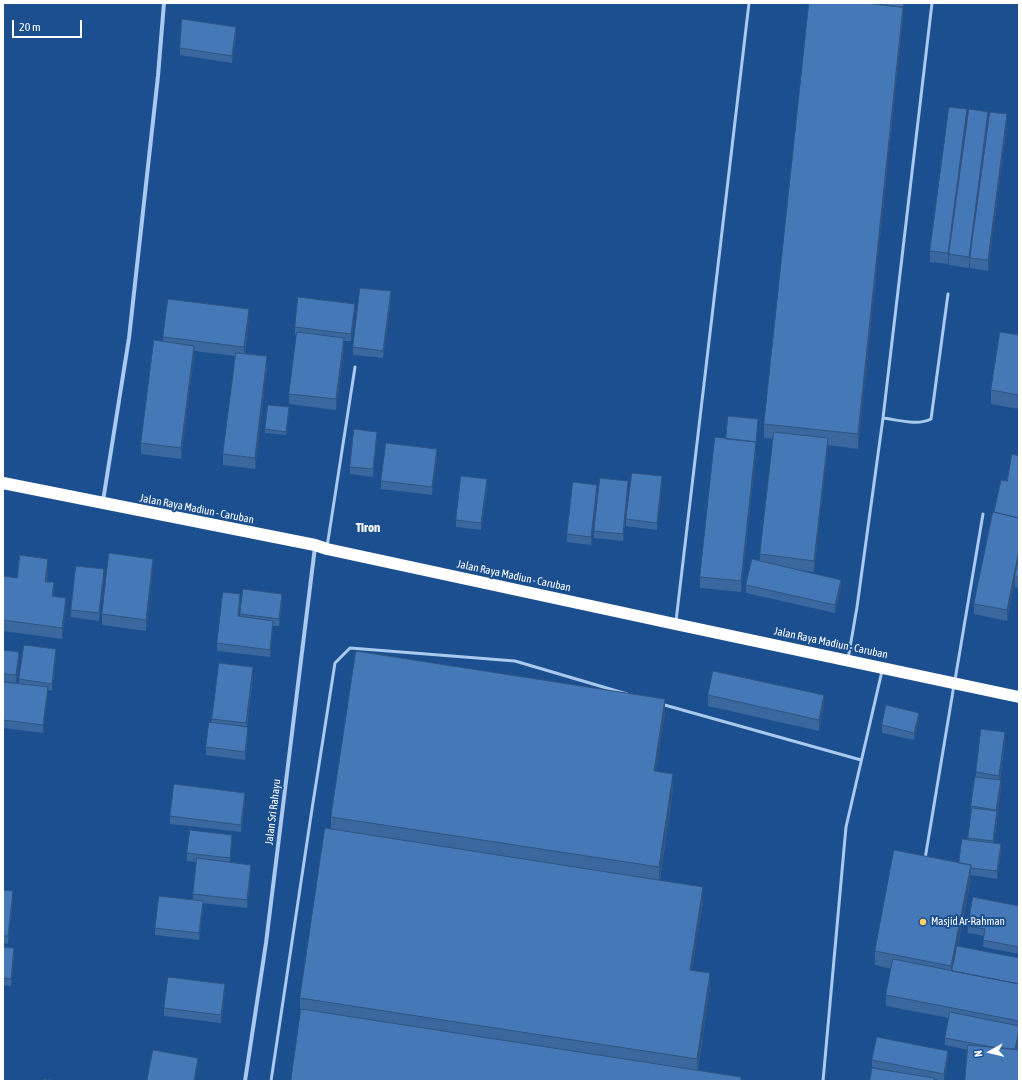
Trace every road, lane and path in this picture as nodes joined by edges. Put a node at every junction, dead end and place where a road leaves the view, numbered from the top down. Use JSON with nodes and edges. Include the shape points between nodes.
{"nodes":[{"id":1,"x":164,"y":3,"type":"edge"},
{"id":2,"x":749,"y":3,"type":"edge"},
{"id":3,"x":932,"y":3,"type":"edge"},
{"id":4,"x":948,"y":294,"type":"dead end"},
{"id":5,"x":355,"y":367,"type":"dead end"},
{"id":6,"x":883,"y":418,"type":"junction"},
{"id":7,"x":3,"y":483,"type":"edge"},
{"id":8,"x":103,"y":504,"type":"junction"},
{"id":9,"x":983,"y":514,"type":"dead end"},
{"id":10,"x":321,"y":547,"type":"junction"},
{"id":11,"x":675,"y":624,"type":"junction"},
{"id":12,"x":848,"y":660,"type":"junction"},
{"id":13,"x":883,"y":668,"type":"junction"},
{"id":14,"x":955,"y":683,"type":"junction"},
{"id":15,"x":628,"y":694,"type":"edge"},
{"id":16,"x":1019,"y":697,"type":"edge"},
{"id":17,"x":658,"y":703,"type":"edge"},
{"id":18,"x":861,"y":760,"type":"junction"},
{"id":19,"x":924,"y":867,"type":"edge"},
{"id":20,"x":245,"y":1081,"type":"edge"},
{"id":21,"x":272,"y":1081,"type":"edge"},
{"id":22,"x":823,"y":1081,"type":"edge"}],
"edges":[{"from":1,"to":8,"type":"street","via":[[129,338]]},
{"from":2,"to":11,"type":"lane"},
{"from":3,"to":6,"type":"lane"},
{"from":4,"to":6,"type":"lane","via":[[931,419],[919,422]]},
{"from":5,"to":10,"type":"lane"},
{"from":6,"to":12,"type":"lane"},
{"from":7,"to":8,"type":"highway","name":"Jalan Raya Madiun - Caruban"},
{"from":8,"to":10,"type":"highway","name":"Jalan Raya Madiun - Caruban"},
{"from":9,"to":14,"type":"lane"},
{"from":10,"to":11,"type":"highway","name":"Jalan Raya Madiun - Caruban"},
{"from":10,"to":20,"type":"street","name":"Jalan Sri Rahayu"},
{"from":11,"to":12,"type":"highway","name":"Jalan Raya Madiun - Caruban"},
{"from":12,"to":13,"type":"highway","name":"Jalan Raya Madiun - Caruban"},
{"from":13,"to":14,"type":"highway","name":"Jalan Raya Madiun - Caruban"},
{"from":13,"to":18,"type":"lane"},
{"from":14,"to":16,"type":"highway","name":"Jalan Raya Madiun - Caruban"},
{"from":14,"to":19,"type":"lane"},
{"from":15,"to":21,"type":"lane","via":[[515,661],[350,648],[336,663]]},
{"from":17,"to":18,"type":"lane"},
{"from":18,"to":22,"type":"lane","via":[[846,827]]}]}
